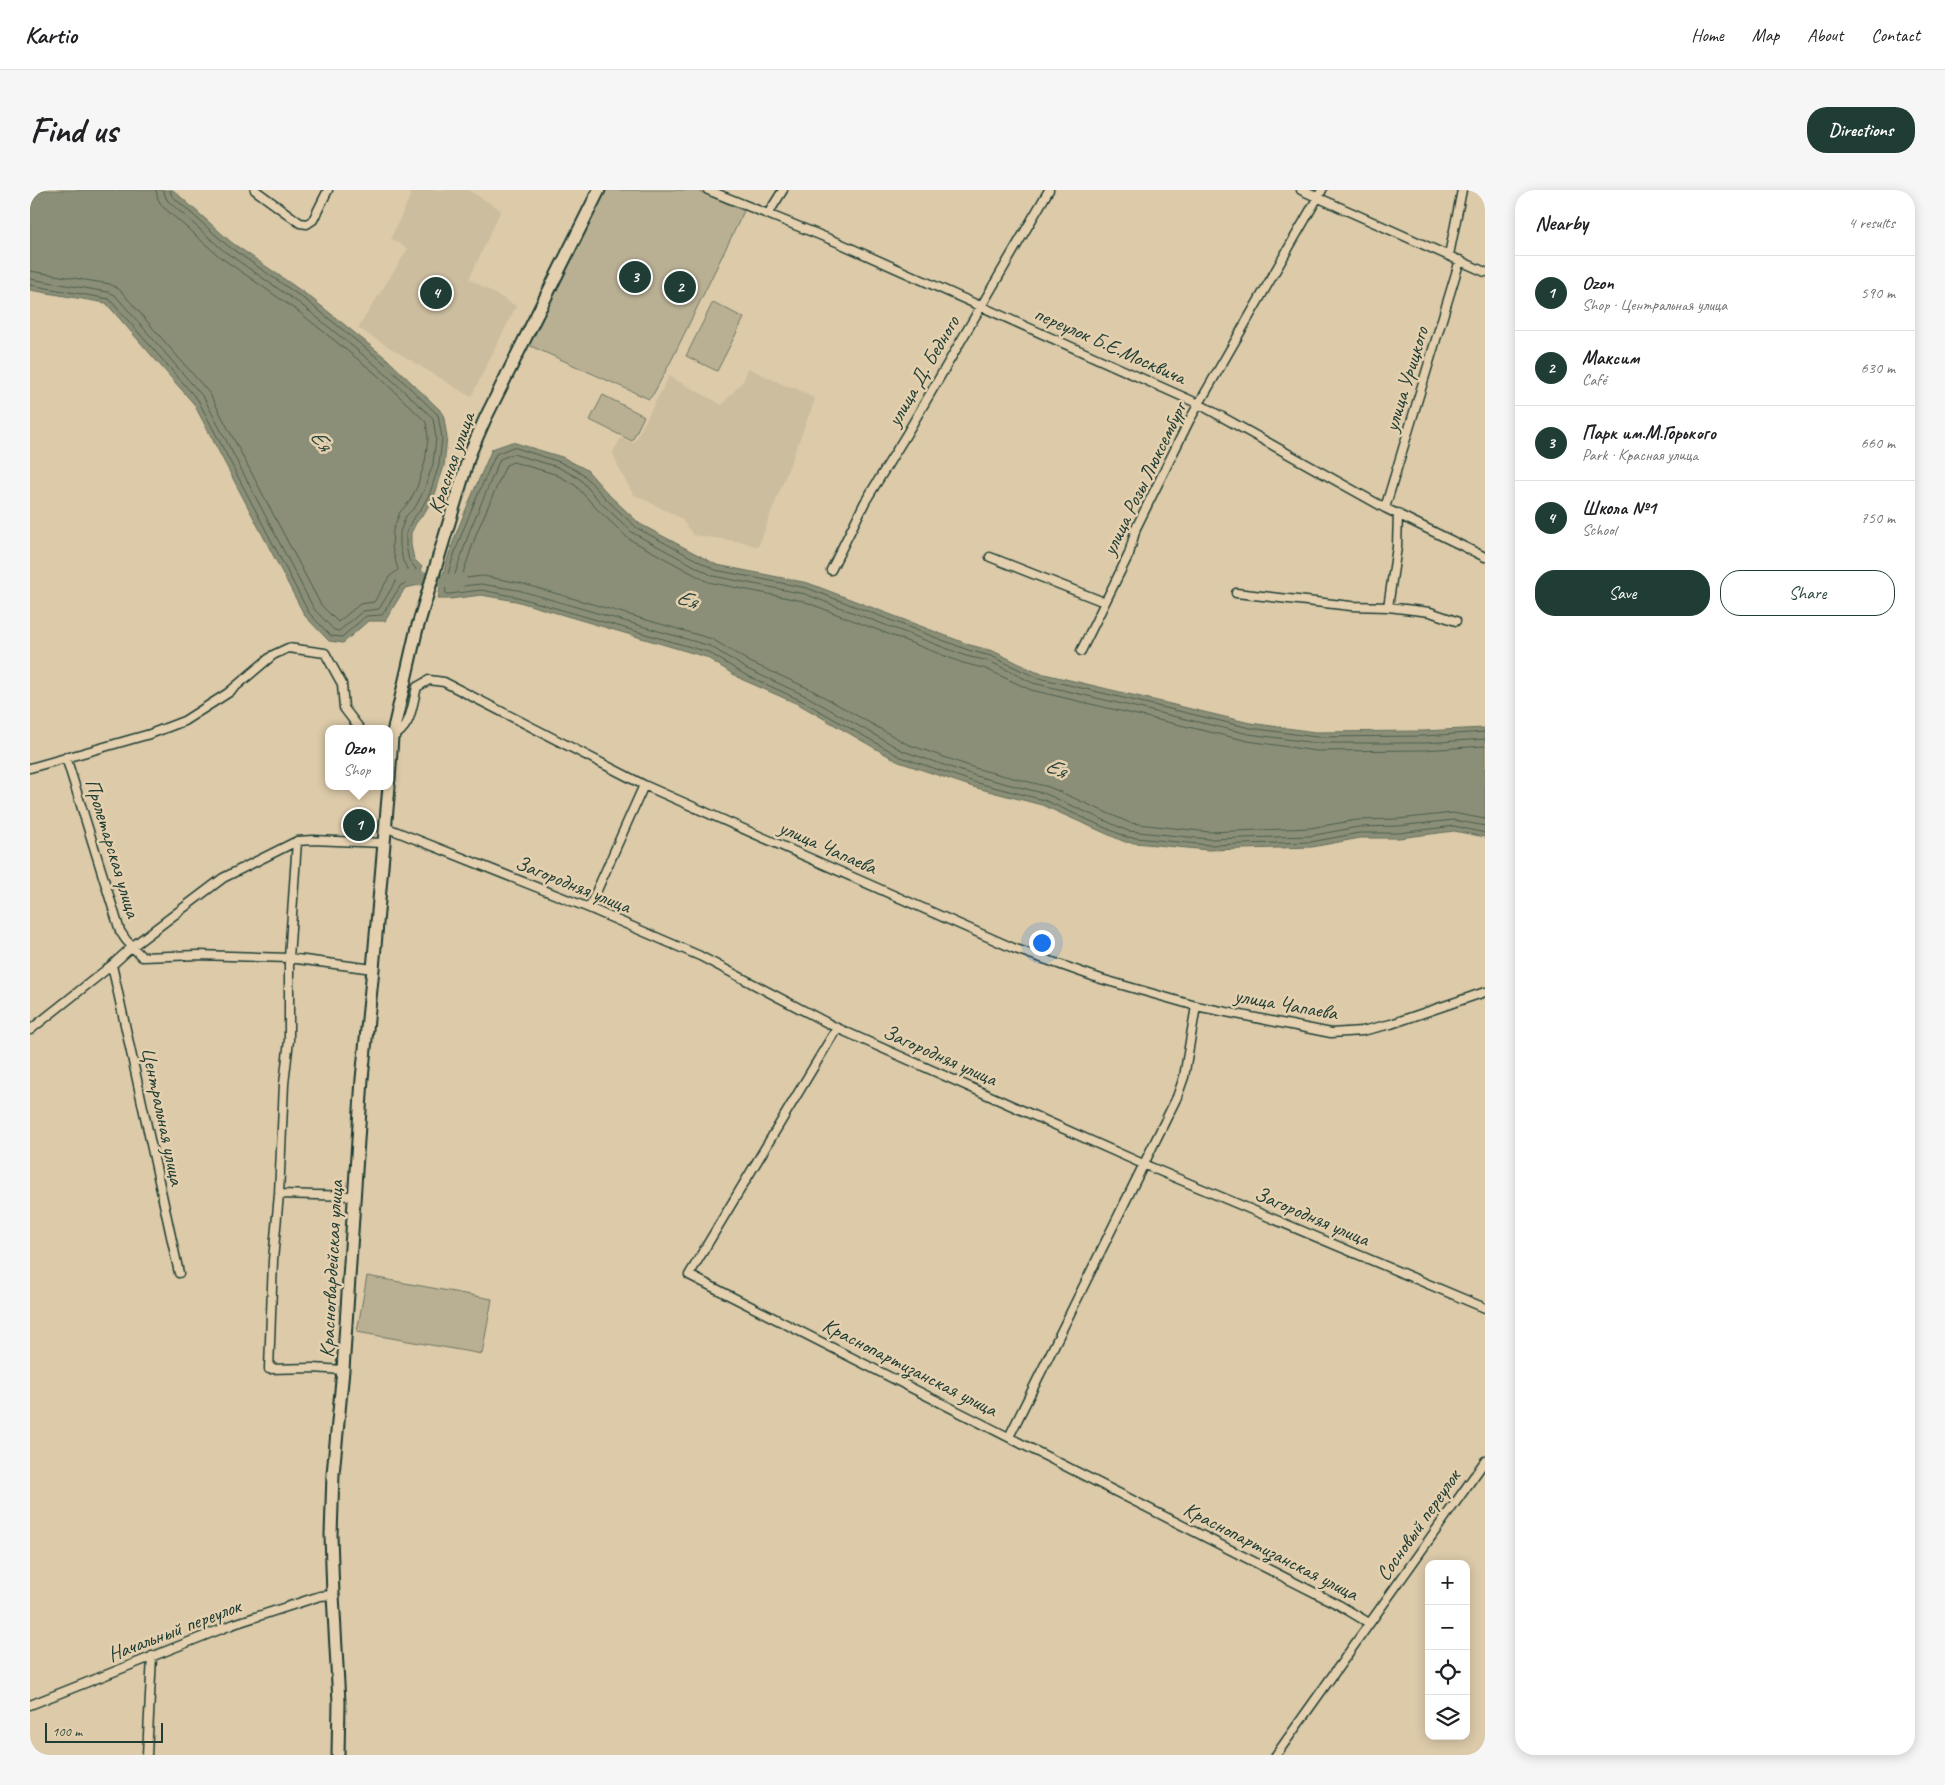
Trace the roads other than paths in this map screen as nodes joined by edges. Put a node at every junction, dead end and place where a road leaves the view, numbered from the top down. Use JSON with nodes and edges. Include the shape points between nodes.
{"nodes":[{"id":1,"x":255,"y":190,"type":"edge"},
{"id":2,"x":328,"y":190,"type":"edge"},
{"id":3,"x":599,"y":190,"type":"edge"},
{"id":4,"x":708,"y":190,"type":"edge"},
{"id":5,"x":783,"y":190,"type":"edge"},
{"id":6,"x":1049,"y":190,"type":"edge"},
{"id":7,"x":1301,"y":190,"type":"edge"},
{"id":8,"x":1462,"y":190,"type":"edge"},
{"id":9,"x":1320,"y":194,"type":"edge"},
{"id":10,"x":768,"y":214,"type":"junction"},
{"id":11,"x":1449,"y":255,"type":"junction"},
{"id":12,"x":1460,"y":260,"type":"junction"},
{"id":13,"x":1485,"y":272,"type":"edge"},
{"id":14,"x":981,"y":306,"type":"junction"},
{"id":15,"x":1200,"y":404,"type":"junction"},
{"id":16,"x":1385,"y":508,"type":"junction"},
{"id":17,"x":1398,"y":514,"type":"junction"},
{"id":18,"x":990,"y":557,"type":"dead end"},
{"id":19,"x":1485,"y":558,"type":"edge"},
{"id":20,"x":831,"y":570,"type":"dead end"},
{"id":21,"x":1236,"y":593,"type":"dead end"},
{"id":22,"x":1104,"y":602,"type":"junction"},
{"id":23,"x":1388,"y":607,"type":"junction"},
{"id":24,"x":1456,"y":621,"type":"dead end"},
{"id":25,"x":1081,"y":651,"type":"dead end"},
{"id":26,"x":357,"y":725,"type":"edge"},
{"id":27,"x":393,"y":730,"type":"edge"},
{"id":28,"x":393,"y":737,"type":"edge"},
{"id":29,"x":66,"y":757,"type":"junction"},
{"id":30,"x":30,"y":768,"type":"edge"},
{"id":31,"x":644,"y":785,"type":"junction"},
{"id":32,"x":388,"y":790,"type":"edge"},
{"id":33,"x":385,"y":827,"type":"junction"},
{"id":34,"x":297,"y":841,"type":"junction"},
{"id":35,"x":383,"y":843,"type":"junction"},
{"id":36,"x":589,"y":908,"type":"junction"},
{"id":37,"x":133,"y":946,"type":"junction"},
{"id":38,"x":289,"y":958,"type":"junction"},
{"id":39,"x":112,"y":965,"type":"junction"},
{"id":40,"x":373,"y":969,"type":"junction"},
{"id":41,"x":1485,"y":992,"type":"edge"},
{"id":42,"x":1196,"y":1006,"type":"junction"},
{"id":43,"x":31,"y":1026,"type":"edge"},
{"id":44,"x":837,"y":1028,"type":"junction"},
{"id":45,"x":1143,"y":1164,"type":"junction"},
{"id":46,"x":279,"y":1194,"type":"junction"},
{"id":47,"x":353,"y":1196,"type":"junction"},
{"id":48,"x":179,"y":1273,"type":"dead end"},
{"id":49,"x":1485,"y":1308,"type":"edge"},
{"id":50,"x":343,"y":1370,"type":"junction"},
{"id":51,"x":1008,"y":1437,"type":"junction"},
{"id":52,"x":1485,"y":1461,"type":"edge"},
{"id":53,"x":333,"y":1595,"type":"junction"},
{"id":54,"x":1369,"y":1623,"type":"junction"},
{"id":55,"x":152,"y":1656,"type":"junction"},
{"id":56,"x":30,"y":1706,"type":"edge"},
{"id":57,"x":147,"y":1755,"type":"edge"},
{"id":58,"x":338,"y":1755,"type":"edge"},
{"id":59,"x":1276,"y":1755,"type":"edge"}],
"edges":[{"from":1,"to":2,"type":"street","via":[[300,223],[307,224],[313,220]]},
{"from":3,"to":27,"type":"street","name":"Красная улица","via":[[470,453],[416,632]]},
{"from":4,"to":10,"type":"street","name":"переулок Б.Е.Москвича"},
{"from":5,"to":10,"type":"street"},
{"from":6,"to":14,"type":"street","name":"улица Д. Бедного"},
{"from":7,"to":9,"type":"street"},
{"from":8,"to":11,"type":"street"},
{"from":9,"to":11,"type":"street"},
{"from":9,"to":15,"type":"street","name":"улица Розы Люксембург"},
{"from":10,"to":14,"type":"street","name":"переулок Б.Е.Москвича"},
{"from":11,"to":12,"type":"street"},
{"from":12,"to":13,"type":"street"},
{"from":12,"to":16,"type":"street","name":"улица Урицкого"},
{"from":14,"to":15,"type":"street","name":"переулок Б.Е.Москвича"},
{"from":14,"to":20,"type":"street","name":"улица Д. Бедного","via":[[865,502]]},
{"from":15,"to":16,"type":"street","name":"переулок Б.Е.Москвича"},
{"from":15,"to":22,"type":"street","name":"улица Розы Люксембург","via":[[1136,528],[1128,554]]},
{"from":16,"to":17,"type":"street","name":"переулок Б.Е.Москвича"},
{"from":17,"to":19,"type":"street","name":"переулок Б.Е.Москвича"},
{"from":17,"to":23,"type":"street","via":[[1397,547]]},
{"from":18,"to":22,"type":"street"},
{"from":21,"to":23,"type":"street"},
{"from":22,"to":25,"type":"street","name":"улица Розы Люксембург"},
{"from":23,"to":24,"type":"street","via":[[1430,612]]},
{"from":26,"to":29,"type":"street","name":"Пролетарская улица","via":[[344,708],[342,684],[326,653],[288,648],[272,655],[228,693],[184,721],[150,734]]},
{"from":28,"to":31,"type":"street","name":"улица Чапаева","via":[[407,725],[417,687],[429,680],[444,682]]},
{"from":29,"to":30,"type":"street","name":"Пролетарская улица"},
{"from":29,"to":37,"type":"street","name":"Пролетарская улица","via":[[120,931]]},
{"from":31,"to":36,"type":"street"},
{"from":31,"to":42,"type":"street","name":"улица Чапаева","via":[[1013,948],[1101,979]]},
{"from":32,"to":33,"type":"street","name":"Красногвардейская улица"},
{"from":33,"to":35,"type":"street","name":"Красногвардейская улица"},
{"from":33,"to":36,"type":"street","name":"Загородняя улица"},
{"from":34,"to":35,"type":"street"},
{"from":34,"to":37,"type":"street","via":[[223,878]]},
{"from":34,"to":38,"type":"street"},
{"from":35,"to":40,"type":"street","name":"Красногвардейская улица"},
{"from":36,"to":44,"type":"street","name":"Загородняя улица","via":[[700,956]]},
{"from":37,"to":38,"type":"street","via":[[142,957]]},
{"from":37,"to":39,"type":"street"},
{"from":38,"to":40,"type":"street"},
{"from":38,"to":46,"type":"street","via":[[289,1040]]},
{"from":39,"to":43,"type":"street"},
{"from":39,"to":48,"type":"street","name":"Центральная улица"},
{"from":40,"to":47,"type":"street","name":"Красногвардейская улица"},
{"from":41,"to":42,"type":"street","name":"улица Чапаева","via":[[1392,1024],[1362,1031],[1331,1033]]},
{"from":42,"to":45,"type":"street","via":[[1184,1077]]},
{"from":44,"to":45,"type":"street","name":"Загородняя улица"},
{"from":44,"to":51,"type":"street","name":"Краснопартизанская улица","via":[[689,1275]]},
{"from":45,"to":49,"type":"street","name":"Загородняя улица"},
{"from":45,"to":51,"type":"street"},
{"from":46,"to":47,"type":"street"},
{"from":46,"to":50,"type":"street","via":[[269,1369]]},
{"from":47,"to":50,"type":"street","name":"Красногвардейская улица"},
{"from":50,"to":53,"type":"street","name":"Красногвардейская улица","via":[[333,1474]]},
{"from":51,"to":54,"type":"street","name":"Краснопартизанская улица"},
{"from":52,"to":54,"type":"street","name":"Сосновый переулок"},
{"from":53,"to":55,"type":"street","name":"Начальный переулок","via":[[320,1596],[234,1624]]},
{"from":53,"to":58,"type":"street","name":"Красногвардейская улица","via":[[339,1702]]},
{"from":54,"to":59,"type":"street","name":"Сосновый переулок"},
{"from":55,"to":56,"type":"street","name":"Начальный переулок"},
{"from":55,"to":57,"type":"street"}]}
